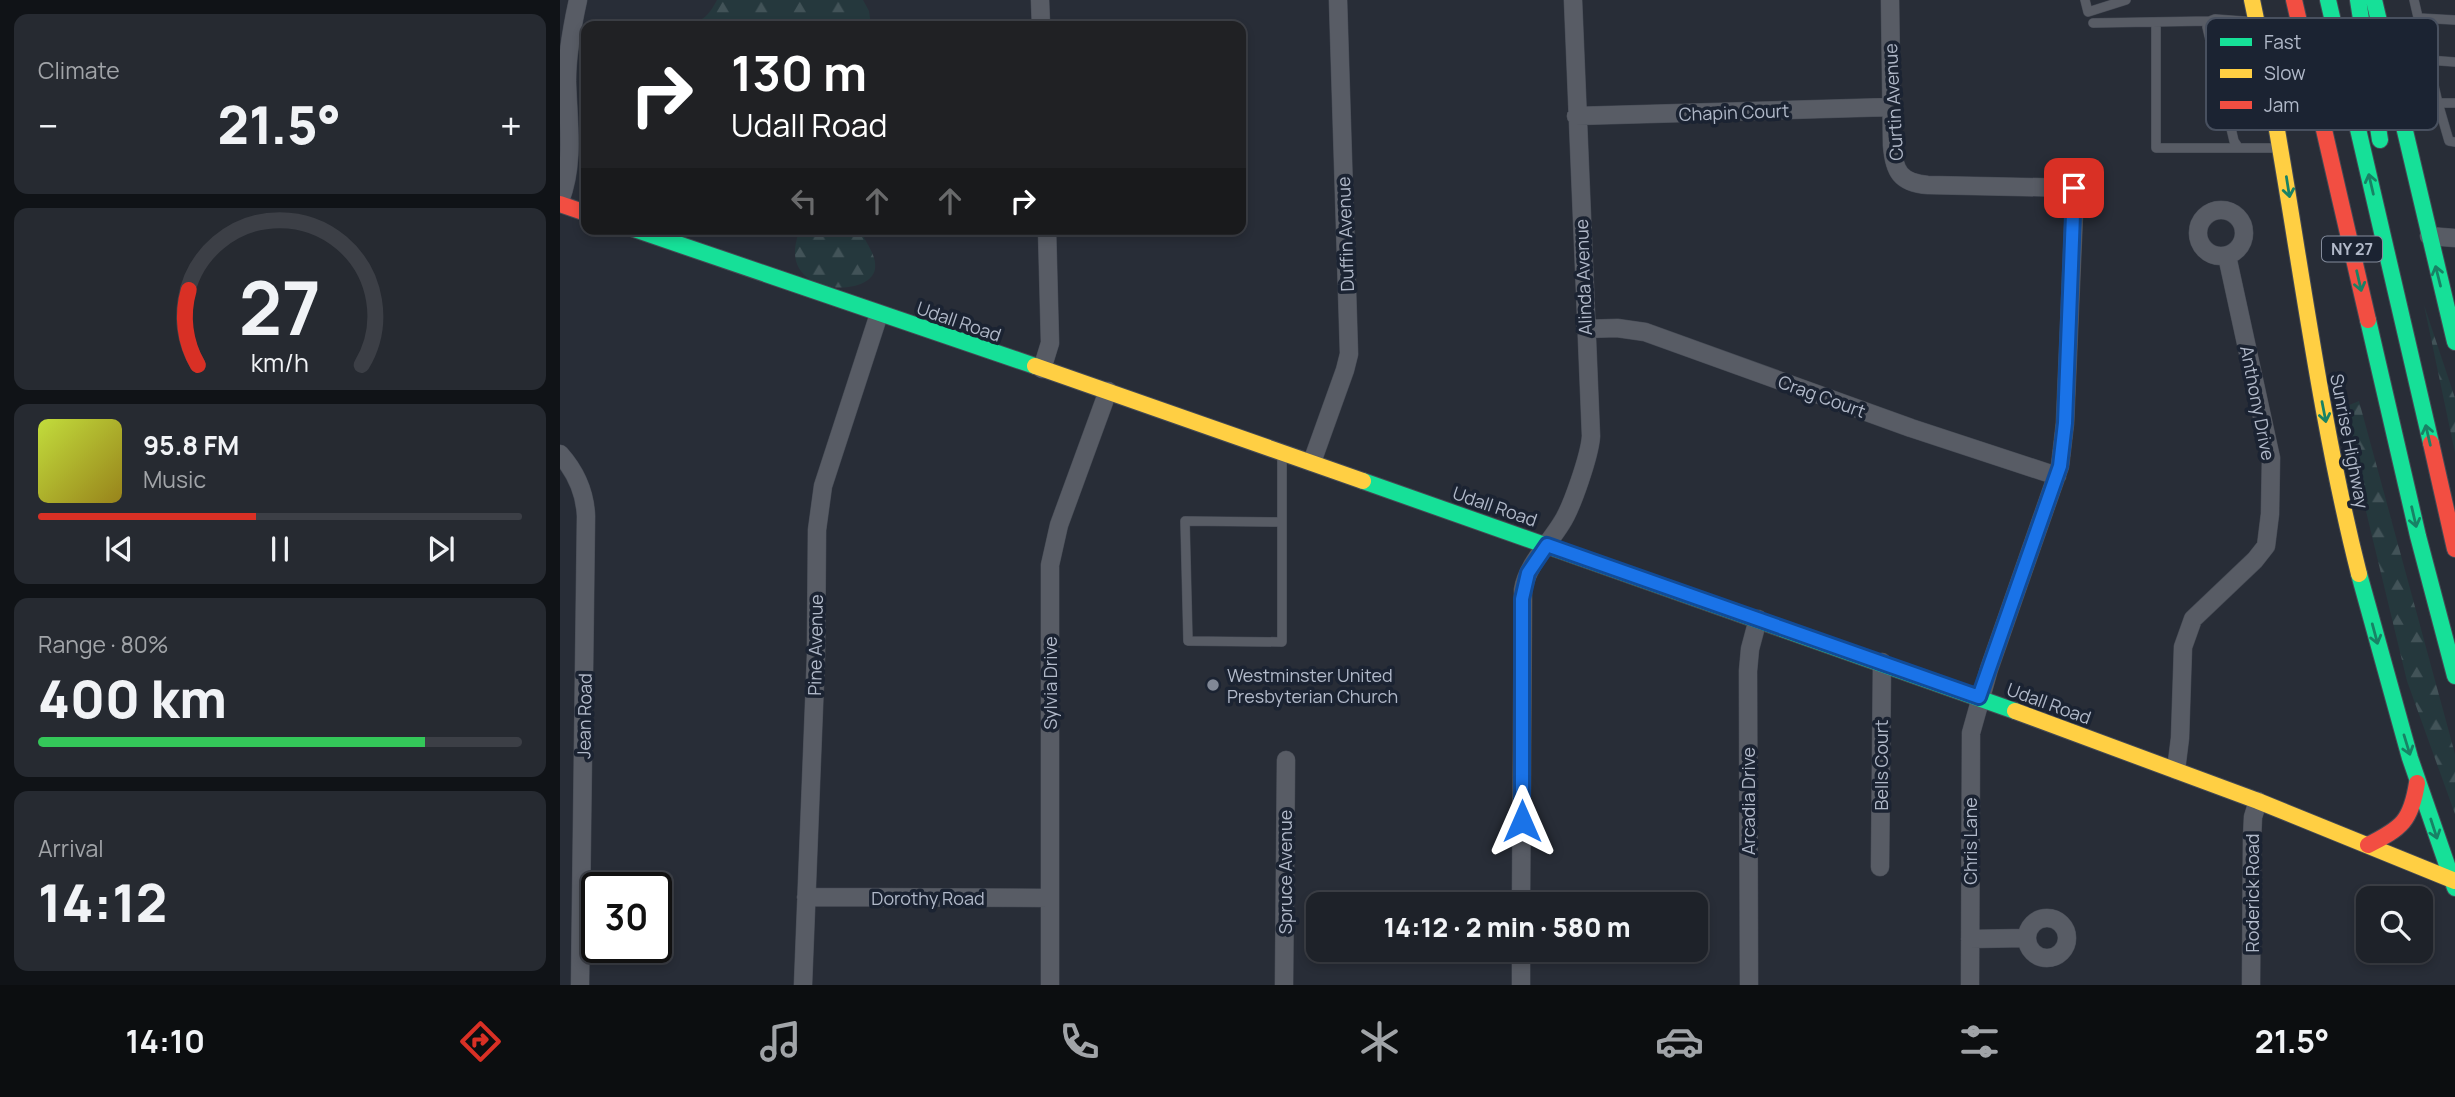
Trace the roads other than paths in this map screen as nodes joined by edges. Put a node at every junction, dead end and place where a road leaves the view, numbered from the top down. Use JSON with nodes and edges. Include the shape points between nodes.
{"nodes":[{"id":1,"x":578,"y":0,"type":"edge"},
{"id":2,"x":1040,"y":0,"type":"edge"},
{"id":3,"x":1338,"y":0,"type":"edge"},
{"id":4,"x":1573,"y":0,"type":"edge"},
{"id":5,"x":1889,"y":0,"type":"edge"},
{"id":6,"x":2085,"y":0,"type":"edge"},
{"id":7,"x":2126,"y":0,"type":"edge"},
{"id":8,"x":2252,"y":0,"type":"edge"},
{"id":9,"x":2292,"y":0,"type":"edge"},
{"id":10,"x":2328,"y":0,"type":"edge"},
{"id":11,"x":2358,"y":0,"type":"edge"},
{"id":12,"x":2374,"y":0,"type":"edge"},
{"id":13,"x":2414,"y":0,"type":"edge"},
{"id":14,"x":2256,"y":18,"type":"edge"},
{"id":15,"x":2297,"y":18,"type":"edge"},
{"id":16,"x":2332,"y":18,"type":"edge"},
{"id":17,"x":2361,"y":18,"type":"edge"},
{"id":18,"x":2378,"y":18,"type":"edge"},
{"id":19,"x":2419,"y":18,"type":"edge"},
{"id":20,"x":1041,"y":21,"type":"edge"},
{"id":21,"x":2206,"y":21,"type":"edge"},
{"id":22,"x":2156,"y":22,"type":"junction"},
{"id":23,"x":2093,"y":23,"type":"dead end"},
{"id":24,"x":2438,"y":103,"type":"joint"},
{"id":25,"x":2455,"y":103,"type":"edge"},
{"id":26,"x":1891,"y":107,"type":"junction"},
{"id":27,"x":1576,"y":116,"type":"junction"},
{"id":28,"x":2231,"y":130,"type":"edge"},
{"id":29,"x":2278,"y":130,"type":"edge"},
{"id":30,"x":2324,"y":130,"type":"edge"},
{"id":31,"x":2358,"y":130,"type":"edge"},
{"id":32,"x":2379,"y":130,"type":"edge"},
{"id":33,"x":2404,"y":130,"type":"edge"},
{"id":34,"x":2455,"y":142,"type":"edge"},
{"id":35,"x":2238,"y":147,"type":"junction"},
{"id":36,"x":2281,"y":148,"type":"junction"},
{"id":37,"x":2383,"y":155,"type":"dead end"},
{"id":38,"x":2387,"y":180,"type":"dead end"},
{"id":39,"x":560,"y":202,"type":"edge"},
{"id":40,"x":581,"y":211,"type":"edge"},
{"id":41,"x":651,"y":235,"type":"edge"},
{"id":42,"x":1047,"y":235,"type":"edge"},
{"id":43,"x":2429,"y":236,"type":"junction"},
{"id":44,"x":2455,"y":238,"type":"edge"},
{"id":45,"x":2227,"y":256,"type":"dead end"},
{"id":46,"x":2397,"y":298,"type":"junction"},
{"id":47,"x":879,"y":314,"type":"junction"},
{"id":48,"x":1585,"y":329,"type":"junction"},
{"id":49,"x":2455,"y":342,"type":"edge"},
{"id":50,"x":1042,"y":369,"type":"junction"},
{"id":51,"x":1108,"y":391,"type":"junction"},
{"id":52,"x":1282,"y":452,"type":"junction"},
{"id":53,"x":560,"y":454,"type":"edge"},
{"id":54,"x":1311,"y":462,"type":"junction"},
{"id":55,"x":2057,"y":476,"type":"junction"},
{"id":56,"x":1282,"y":522,"type":"junction"},
{"id":57,"x":1547,"y":545,"type":"junction"},
{"id":58,"x":2455,"y":549,"type":"edge"},
{"id":59,"x":1758,"y":619,"type":"junction"},
{"id":60,"x":1882,"y":662,"type":"junction"},
{"id":61,"x":2455,"y":676,"type":"edge"},
{"id":62,"x":1979,"y":697,"type":"junction"},
{"id":63,"x":1286,"y":760,"type":"dead end"},
{"id":64,"x":2176,"y":770,"type":"junction"},
{"id":65,"x":2418,"y":779,"type":"junction"},
{"id":66,"x":2258,"y":801,"type":"junction"},
{"id":67,"x":2368,"y":845,"type":"junction"},
{"id":68,"x":1880,"y":867,"type":"dead end"},
{"id":69,"x":2454,"y":883,"type":"edge"},
{"id":70,"x":1521,"y":892,"type":"edge"},
{"id":71,"x":806,"y":897,"type":"junction"},
{"id":72,"x":1050,"y":898,"type":"junction"},
{"id":73,"x":2026,"y":938,"type":"dead end"},
{"id":74,"x":1970,"y":939,"type":"junction"},
{"id":75,"x":1521,"y":962,"type":"edge"},
{"id":76,"x":580,"y":985,"type":"edge"},
{"id":77,"x":803,"y":985,"type":"edge"},
{"id":78,"x":1050,"y":985,"type":"edge"},
{"id":79,"x":1284,"y":985,"type":"edge"},
{"id":80,"x":1521,"y":985,"type":"edge"},
{"id":81,"x":1749,"y":985,"type":"edge"},
{"id":82,"x":1970,"y":985,"type":"edge"},
{"id":83,"x":2251,"y":985,"type":"edge"}],
"edges":[{"from":1,"to":39,"type":"street","via":[[567,66],[570,154]]},
{"from":2,"to":20,"type":"street"},
{"from":3,"to":54,"type":"street","name":"Duffin Avenue","via":[[1349,354]]},
{"from":4,"to":27,"type":"street","name":"Alinda Avenue"},
{"from":5,"to":26,"type":"street","name":"Curtin Avenue"},
{"from":6,"to":7,"type":"lane","via":[[2088,12]]},
{"from":8,"to":14,"type":"main road","name":"Sunrise Highway"},
{"from":9,"to":15,"type":"main road","number":"NY 27","one_way":true},
{"from":16,"to":10,"type":"main road","number":"NY 27","one_way":true},
{"from":11,"to":17,"type":"main road"},
{"from":12,"to":18,"type":"main road"},
{"from":13,"to":19,"type":"lane"},
{"from":21,"to":22,"type":"lane"},
{"from":22,"to":23,"type":"lane"},
{"from":22,"to":35,"type":"lane","via":[[2156,148]]},
{"from":24,"to":25,"type":"lane"},
{"from":24,"to":34,"type":"lane","via":[[2449,141]]},
{"from":26,"to":27,"type":"street","name":"Chapin Court"},
{"from":26,"to":55,"type":"street","name":"Curtin Avenue","via":[[1894,162],[1909,182],[2074,188],[2064,431]]},
{"from":27,"to":48,"type":"street","name":"Alinda Avenue"},
{"from":28,"to":35,"type":"lane"},
{"from":29,"to":36,"type":"main road","name":"Sunrise Highway"},
{"from":30,"to":61,"type":"main road","number":"NY 27","one_way":true},
{"from":46,"to":31,"type":"main road","number":"NY 27","one_way":true},
{"from":32,"to":37,"type":"main road"},
{"from":33,"to":43,"type":"main road"},
{"from":35,"to":36,"type":"lane"},
{"from":36,"to":65,"type":"main road","name":"Sunrise Highway","one_way":true,"via":[[2313,354],[2342,500],[2374,634]]},
{"from":38,"to":46,"type":"main road"},
{"from":39,"to":40,"type":"main road"},
{"from":41,"to":47,"type":"main road","name":"Udall Road"},
{"from":42,"to":50,"type":"street","via":[[1050,343]]},
{"from":43,"to":44,"type":"street"},
{"from":49,"to":43,"type":"main road","one_way":true},
{"from":45,"to":64,"type":"street","name":"Anthony Drive","via":[[2271,458],[2269,524],[2261,553],[2193,619],[2183,647]]},
{"from":58,"to":46,"type":"main road","number":"NY 27","one_way":true},
{"from":47,"to":50,"type":"main road","name":"Udall Road"},
{"from":47,"to":71,"type":"street","name":"Pine Avenue","via":[[823,486],[818,515]]},
{"from":48,"to":55,"type":"street","name":"Crag Court","via":[[1645,332]]},
{"from":48,"to":57,"type":"street","name":"Alinda Avenue","via":[[1590,444],[1564,521]]},
{"from":50,"to":51,"type":"main road","name":"Udall Road"},
{"from":51,"to":52,"type":"main road","name":"Udall Road"},
{"from":51,"to":72,"type":"street","name":"Sylvia Drive","via":[[1059,525],[1050,565]]},
{"from":52,"to":54,"type":"main road","name":"Udall Road"},
{"from":52,"to":56,"type":"lane"},
{"from":53,"to":76,"type":"street","name":"Jean Road","via":[[579,482],[586,516]]},
{"from":54,"to":57,"type":"main road","name":"Udall Road"},
{"from":55,"to":62,"type":"street","name":"Curtin Avenue"},
{"from":56,"to":56,"type":"lane","via":[[1282,642],[1188,641],[1185,522]]},
{"from":57,"to":59,"type":"main road","name":"Udall Road"},
{"from":57,"to":70,"type":"street","name":"Alinda Avenue","via":[[1528,573],[1522,599]]},
{"from":59,"to":60,"type":"main road","name":"Udall Road"},
{"from":59,"to":81,"type":"street","name":"Arcadia Drive","via":[[1748,671]]},
{"from":60,"to":62,"type":"main road","name":"Udall Road"},
{"from":60,"to":68,"type":"street","name":"Bells Court"},
{"from":62,"to":64,"type":"main road","name":"Udall Road"},
{"from":62,"to":74,"type":"street","name":"Chris Lane","via":[[1970,743]]},
{"from":63,"to":79,"type":"street","name":"Spruce Avenue"},
{"from":64,"to":66,"type":"main road","name":"Udall Road"},
{"from":65,"to":67,"type":"main road","via":[[2407,822]]},
{"from":65,"to":69,"type":"main road","name":"Sunrise Highway","one_way":true},
{"from":66,"to":67,"type":"main road","name":"Udall Road"},
{"from":66,"to":83,"type":"street","name":"Roderick Road","via":[[2252,839]]},
{"from":67,"to":69,"type":"main road","name":"Udall Road"},
{"from":71,"to":72,"type":"street","name":"Dorothy Road"},
{"from":71,"to":77,"type":"street","name":"Pine Avenue"},
{"from":72,"to":78,"type":"street","name":"Sylvia Drive"},
{"from":73,"to":74,"type":"street"},
{"from":74,"to":82,"type":"street","name":"Chris Lane"},
{"from":75,"to":80,"type":"street"}]}
